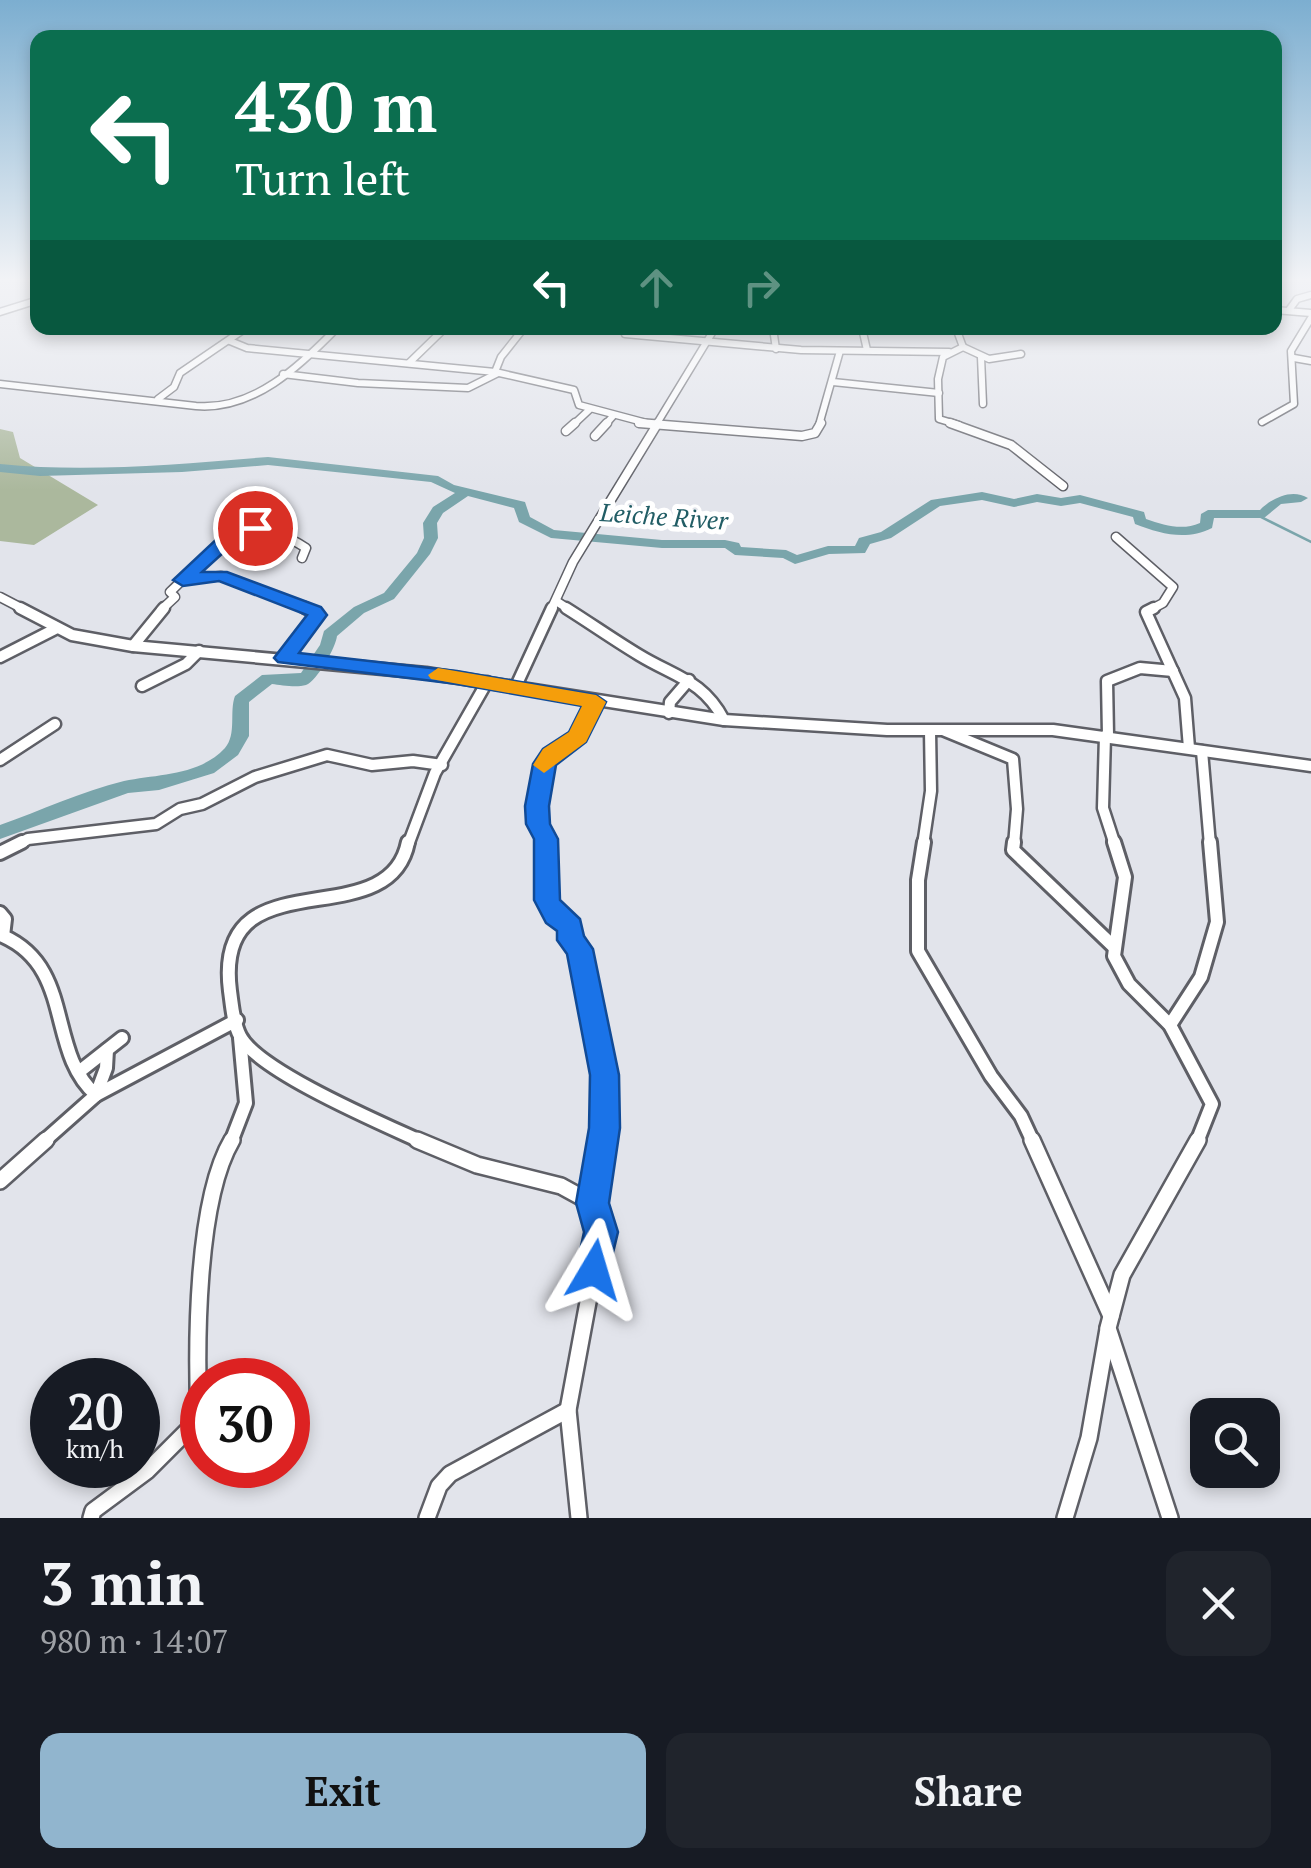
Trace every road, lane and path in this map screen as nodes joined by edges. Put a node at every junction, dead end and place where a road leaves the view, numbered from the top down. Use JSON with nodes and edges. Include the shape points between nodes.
{"nodes":[{"id":1,"x":218,"y":349,"type":"edge"},
{"id":2,"x":260,"y":349,"type":"edge"},
{"id":3,"x":314,"y":349,"type":"edge"},
{"id":4,"x":424,"y":349,"type":"edge"},
{"id":5,"x":507,"y":349,"type":"edge"},
{"id":6,"x":702,"y":349,"type":"edge"},
{"id":7,"x":803,"y":349,"type":"edge"},
{"id":8,"x":958,"y":349,"type":"edge"},
{"id":9,"x":966,"y":349,"type":"edge"},
{"id":10,"x":1294,"y":349,"type":"edge"},
{"id":11,"x":840,"y":350,"type":"junction"},
{"id":12,"x":867,"y":350,"type":"joint"},
{"id":13,"x":311,"y":352,"type":"junction"},
{"id":14,"x":949,"y":352,"type":"junction"},
{"id":15,"x":1021,"y":354,"type":"dead end"},
{"id":16,"x":981,"y":357,"type":"junction"},
{"id":17,"x":1294,"y":358,"type":"junction"},
{"id":18,"x":1311,"y":360,"type":"edge"},
{"id":19,"x":409,"y":363,"type":"junction"},
{"id":20,"x":497,"y":372,"type":"junction"},
{"id":21,"x":282,"y":374,"type":"junction"},
{"id":22,"x":834,"y":382,"type":"junction"},
{"id":23,"x":0,"y":384,"type":"edge"},
{"id":24,"x":939,"y":393,"type":"junction"},
{"id":25,"x":158,"y":399,"type":"junction"},
{"id":26,"x":984,"y":404,"type":"dead end"},
{"id":27,"x":589,"y":410,"type":"junction"},
{"id":28,"x":613,"y":416,"type":"junction"},
{"id":29,"x":1262,"y":422,"type":"dead end"},
{"id":30,"x":657,"y":424,"type":"junction"},
{"id":31,"x":566,"y":430,"type":"dead end"},
{"id":32,"x":595,"y":436,"type":"dead end"},
{"id":33,"x":1063,"y":486,"type":"dead end"},
{"id":34,"x":1116,"y":536,"type":"dead end"},
{"id":35,"x":302,"y":558,"type":"dead end"},
{"id":36,"x":183,"y":580,"type":"junction"},
{"id":37,"x":0,"y":597,"type":"edge"},
{"id":38,"x":556,"y":601,"type":"junction"},
{"id":39,"x":57,"y":628,"type":"junction"},
{"id":40,"x":133,"y":646,"type":"junction"},
{"id":41,"x":199,"y":651,"type":"junction"},
{"id":42,"x":0,"y":657,"type":"edge"},
{"id":43,"x":285,"y":658,"type":"junction"},
{"id":44,"x":1173,"y":672,"type":"junction"},
{"id":45,"x":689,"y":680,"type":"junction"},
{"id":46,"x":487,"y":682,"type":"junction"},
{"id":47,"x":142,"y":686,"type":"dead end"},
{"id":48,"x":516,"y":686,"type":"junction"},
{"id":49,"x":596,"y":702,"type":"junction"},
{"id":50,"x":669,"y":713,"type":"junction"},
{"id":51,"x":724,"y":720,"type":"junction"},
{"id":52,"x":55,"y":724,"type":"dead end"},
{"id":53,"x":937,"y":731,"type":"junction"},
{"id":54,"x":1107,"y":736,"type":"junction"},
{"id":55,"x":1189,"y":748,"type":"junction"},
{"id":56,"x":1202,"y":751,"type":"junction"},
{"id":57,"x":0,"y":760,"type":"edge"},
{"id":58,"x":442,"y":766,"type":"junction"},
{"id":59,"x":1311,"y":766,"type":"edge"},
{"id":60,"x":0,"y":852,"type":"edge"},
{"id":61,"x":0,"y":913,"type":"edge"},
{"id":62,"x":1113,"y":946,"type":"junction"},
{"id":63,"x":1170,"y":1024,"type":"junction"},
{"id":64,"x":238,"y":1029,"type":"junction"},
{"id":65,"x":122,"y":1038,"type":"dead end"},
{"id":66,"x":106,"y":1050,"type":"junction"},
{"id":67,"x":80,"y":1071,"type":"junction"},
{"id":68,"x":96,"y":1095,"type":"junction"},
{"id":69,"x":0,"y":1181,"type":"edge"},
{"id":70,"x":592,"y":1203,"type":"junction"},
{"id":71,"x":1110,"y":1322,"type":"junction"},
{"id":72,"x":568,"y":1410,"type":"junction"},
{"id":73,"x":91,"y":1518,"type":"edge"},
{"id":74,"x":427,"y":1518,"type":"edge"},
{"id":75,"x":579,"y":1518,"type":"edge"},
{"id":76,"x":1065,"y":1518,"type":"edge"},
{"id":77,"x":1170,"y":1518,"type":"edge"}],
"edges":[{"from":1,"to":25,"type":"street","via":[[180,373]]},
{"from":2,"to":13,"type":"street"},
{"from":3,"to":13,"type":"street"},
{"from":4,"to":19,"type":"street"},
{"from":5,"to":20,"type":"street"},
{"from":6,"to":30,"type":"street"},
{"from":7,"to":11,"type":"street"},
{"from":8,"to":14,"type":"street"},
{"from":9,"to":16,"type":"street"},
{"from":10,"to":17,"type":"street"},
{"from":11,"to":12,"type":"street"},
{"from":11,"to":22,"type":"street"},
{"from":12,"to":14,"type":"street"},
{"from":13,"to":19,"type":"street"},
{"from":13,"to":21,"type":"street"},
{"from":14,"to":24,"type":"street"},
{"from":15,"to":16,"type":"street"},
{"from":16,"to":26,"type":"street"},
{"from":17,"to":18,"type":"street"},
{"from":17,"to":29,"type":"street","via":[[1294,404]]},
{"from":19,"to":20,"type":"street"},
{"from":20,"to":21,"type":"street","via":[[468,388]]},
{"from":20,"to":27,"type":"street","via":[[574,390]]},
{"from":21,"to":25,"type":"street","via":[[228,405]]},
{"from":22,"to":24,"type":"street"},
{"from":22,"to":30,"type":"street","via":[[821,422],[808,436]]},
{"from":23,"to":25,"type":"street"},
{"from":24,"to":33,"type":"street","via":[[940,420],[1018,448],[1044,478]]},
{"from":27,"to":28,"type":"street"},
{"from":27,"to":31,"type":"street"},
{"from":28,"to":30,"type":"street"},
{"from":28,"to":32,"type":"street"},
{"from":30,"to":38,"type":"street","via":[[587,536]]},
{"from":34,"to":44,"type":"street","via":[[1173,588],[1146,612]]},
{"from":35,"to":36,"type":"street","via":[[302,545],[250,528]]},
{"from":36,"to":40,"type":"street"},
{"from":36,"to":43,"type":"street","via":[[220,576],[314,611],[318,615]]},
{"from":37,"to":39,"type":"street"},
{"from":38,"to":45,"type":"street"},
{"from":38,"to":48,"type":"street"},
{"from":39,"to":40,"type":"street"},
{"from":39,"to":42,"type":"street"},
{"from":40,"to":41,"type":"street"},
{"from":41,"to":43,"type":"street"},
{"from":41,"to":47,"type":"street"},
{"from":43,"to":46,"type":"street"},
{"from":44,"to":54,"type":"street","via":[[1140,668],[1107,681]]},
{"from":44,"to":55,"type":"street","via":[[1184,698]]},
{"from":45,"to":50,"type":"street"},
{"from":45,"to":51,"type":"street","via":[[712,697]]},
{"from":46,"to":48,"type":"street"},
{"from":46,"to":58,"type":"street"},
{"from":48,"to":49,"type":"street"},
{"from":49,"to":50,"type":"street"},
{"from":49,"to":70,"type":"street","via":[[578,737],[544,764],[537,806],[546,839],[547,900],[571,926],[570,940],[580,949],[604,1075]]},
{"from":50,"to":51,"type":"street"},
{"from":51,"to":53,"type":"street"},
{"from":52,"to":57,"type":"street"},
{"from":53,"to":54,"type":"street"},
{"from":53,"to":62,"type":"street","via":[[1014,759],[1013,850]]},
{"from":53,"to":71,"type":"street","via":[[919,860],[918,951],[1020,1116]]},
{"from":54,"to":55,"type":"street"},
{"from":54,"to":62,"type":"street","via":[[1104,808],[1125,877]]},
{"from":55,"to":56,"type":"street"},
{"from":56,"to":59,"type":"street"},
{"from":56,"to":63,"type":"street","via":[[1217,922],[1200,977]]},
{"from":58,"to":60,"type":"street","via":[[372,764],[327,754],[255,777],[156,824],[28,839]]},
{"from":58,"to":64,"type":"street","via":[[412,828],[403,865],[392,876],[276,908],[238,932],[228,958]]},
{"from":61,"to":67,"type":"street","via":[[3,936],[22,944],[48,978]]},
{"from":62,"to":63,"type":"street","via":[[1129,984]]},
{"from":63,"to":71,"type":"street","via":[[1210,1094],[1210,1116],[1122,1275]]},
{"from":64,"to":68,"type":"street"},
{"from":64,"to":70,"type":"street","via":[[257,1055],[285,1073],[426,1144],[483,1168],[552,1180]]},
{"from":64,"to":73,"type":"street","via":[[247,1101],[215,1169],[196,1342],[198,1419]]},
{"from":65,"to":66,"type":"street"},
{"from":66,"to":67,"type":"street"},
{"from":66,"to":68,"type":"street"},
{"from":67,"to":68,"type":"street"},
{"from":68,"to":69,"type":"street"},
{"from":70,"to":72,"type":"street","via":[[601,1232]]},
{"from":71,"to":76,"type":"street","via":[[1089,1438]]},
{"from":71,"to":77,"type":"street"},
{"from":72,"to":74,"type":"street","via":[[450,1474]]},
{"from":72,"to":75,"type":"street"}]}
